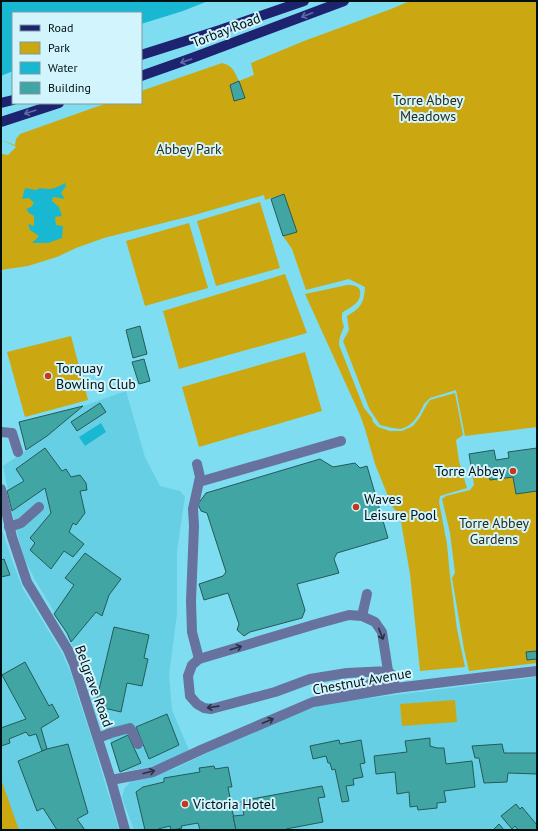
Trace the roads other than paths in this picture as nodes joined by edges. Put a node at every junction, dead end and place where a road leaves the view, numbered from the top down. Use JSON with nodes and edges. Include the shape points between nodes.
{"nodes":[{"id":1,"x":304,"y":1,"type":"edge"},
{"id":2,"x":344,"y":1,"type":"edge"},
{"id":3,"x":142,"y":55,"type":"edge"},
{"id":4,"x":142,"y":76,"type":"edge"},
{"id":5,"x":12,"y":100,"type":"edge"},
{"id":6,"x":1,"y":104,"type":"edge"},
{"id":7,"x":56,"y":104,"type":"edge"},
{"id":8,"x":1,"y":122,"type":"edge"},
{"id":9,"x":1,"y":432,"type":"edge"},
{"id":10,"x":341,"y":440,"type":"dead end"},
{"id":11,"x":18,"y":452,"type":"dead end"},
{"id":12,"x":197,"y":464,"type":"dead end"},
{"id":13,"x":199,"y":482,"type":"junction"},
{"id":14,"x":1,"y":489,"type":"edge"},
{"id":15,"x":39,"y":507,"type":"dead end"},
{"id":16,"x":10,"y":527,"type":"junction"},
{"id":17,"x":367,"y":594,"type":"dead end"},
{"id":18,"x":362,"y":616,"type":"junction"},
{"id":19,"x":199,"y":659,"type":"junction"},
{"id":20,"x":388,"y":671,"type":"junction"},
{"id":21,"x":537,"y":671,"type":"edge"},
{"id":22,"x":396,"y":688,"type":"junction"},
{"id":23,"x":313,"y":702,"type":"junction"},
{"id":24,"x":98,"y":738,"type":"junction"},
{"id":25,"x":138,"y":744,"type":"dead end"},
{"id":26,"x":111,"y":780,"type":"junction"},
{"id":27,"x":125,"y":830,"type":"edge"}],
"edges":[{"from":1,"to":3,"type":"main road","name":"Torbay Road"},
{"from":2,"to":4,"type":"main road","name":"Torbay Road","one_way":true},
{"from":5,"to":6,"type":"main road"},
{"from":7,"to":8,"type":"main road","one_way":true},
{"from":9,"to":11,"type":"street","via":[[12,433]]},
{"from":10,"to":13,"type":"street"},
{"from":12,"to":13,"type":"street"},
{"from":13,"to":19,"type":"street","via":[[193,509],[191,601],[192,632]]},
{"from":14,"to":16,"type":"street","name":"Belgrave Road"},
{"from":15,"to":16,"type":"street","via":[[21,523]]},
{"from":16,"to":24,"type":"street","name":"Belgrave Road","via":[[26,582],[68,650]]},
{"from":17,"to":18,"type":"street"},
{"from":19,"to":18,"type":"street","one_way":true,"via":[[349,615]]},
{"from":18,"to":20,"type":"street","one_way":true,"via":[[374,622],[382,632]]},
{"from":20,"to":19,"type":"street","one_way":true,"via":[[347,673],[310,679],[275,692],[211,709],[197,704],[190,696],[188,676],[192,665]]},
{"from":20,"to":22,"type":"street"},
{"from":21,"to":22,"type":"street","name":"Chestnut Avenue"},
{"from":22,"to":23,"type":"street","name":"Chestnut Avenue"},
{"from":22,"to":23,"type":"street","via":[[377,683],[338,690]]},
{"from":26,"to":23,"type":"street","name":"Chestnut Avenue","one_way":true,"via":[[153,772]]},
{"from":24,"to":25,"type":"street","via":[[130,728]]},
{"from":24,"to":26,"type":"street","name":"Belgrave Road"},
{"from":26,"to":27,"type":"street","name":"Belgrave Road"}]}
